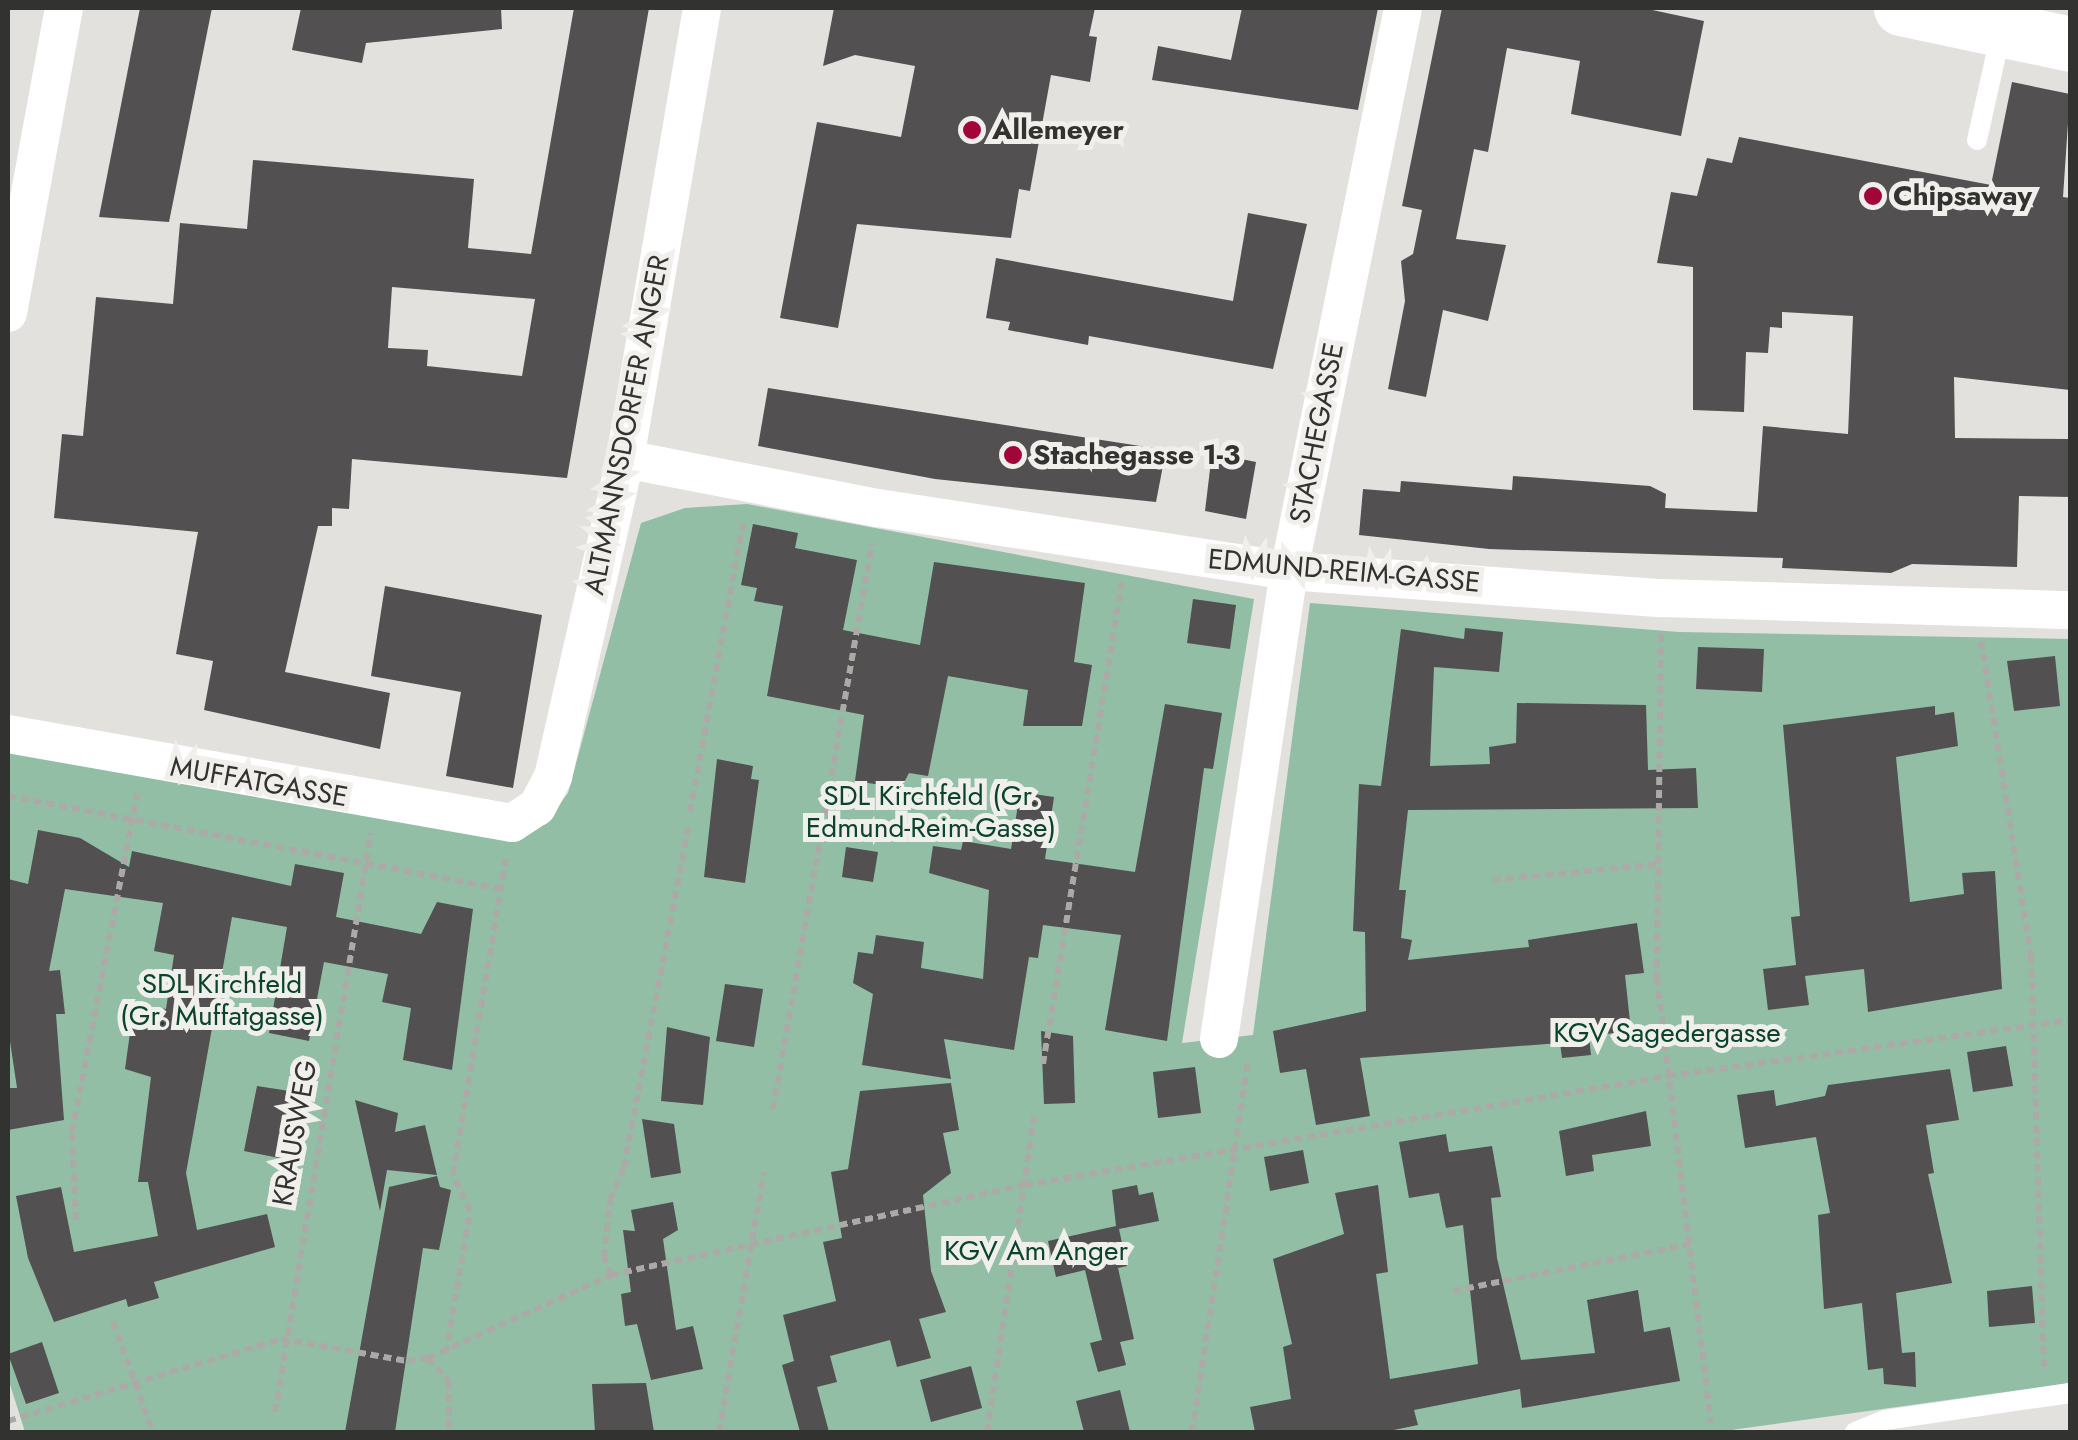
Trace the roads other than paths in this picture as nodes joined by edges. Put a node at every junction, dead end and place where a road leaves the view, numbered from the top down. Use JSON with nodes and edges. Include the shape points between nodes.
{"nodes":[{"id":1,"x":64,"y":8,"type":"edge"},
{"id":2,"x":702,"y":8,"type":"edge"},
{"id":3,"x":1403,"y":8,"type":"edge"},
{"id":4,"x":1901,"y":8,"type":"edge"},
{"id":5,"x":2001,"y":31,"type":"junction"},
{"id":6,"x":2070,"y":44,"type":"edge"},
{"id":7,"x":1977,"y":140,"type":"dead end"},
{"id":8,"x":8,"y":313,"type":"edge"},
{"id":9,"x":624,"y":459,"type":"junction"},
{"id":10,"x":1289,"y":570,"type":"junction"},
{"id":11,"x":2070,"y":610,"type":"edge"},
{"id":12,"x":8,"y":734,"type":"edge"},
{"id":13,"x":512,"y":823,"type":"joint"},
{"id":14,"x":1220,"y":1039,"type":"road end"},
{"id":15,"x":2070,"y":1393,"type":"edge"},
{"id":16,"x":1856,"y":1432,"type":"edge"}],
"edges":[{"from":1,"to":8,"type":"street"},
{"from":2,"to":9,"type":"street","name":"ALTMANNSDORFER ANGER"},
{"from":3,"to":10,"type":"street","name":"STACHEGASSE"},
{"from":4,"to":5,"type":"main road"},
{"from":5,"to":6,"type":"main road"},
{"from":5,"to":7,"type":"lane"},
{"from":9,"to":10,"type":"street","name":"EDMUND-REIM-GASSE","via":[[878,508]]},
{"from":9,"to":13,"type":"street","name":"ALTMANNSDORFER ANGER","via":[[553,778],[536,808]]},
{"from":10,"to":11,"type":"street","name":"EDMUND-REIM-GASSE","via":[[1661,598]]},
{"from":10,"to":14,"type":"street","name":"STACHEGASSE"},
{"from":12,"to":13,"type":"street","name":"MUFFATGASSE"},
{"from":15,"to":16,"type":"lane","via":[[1885,1420]]}]}
